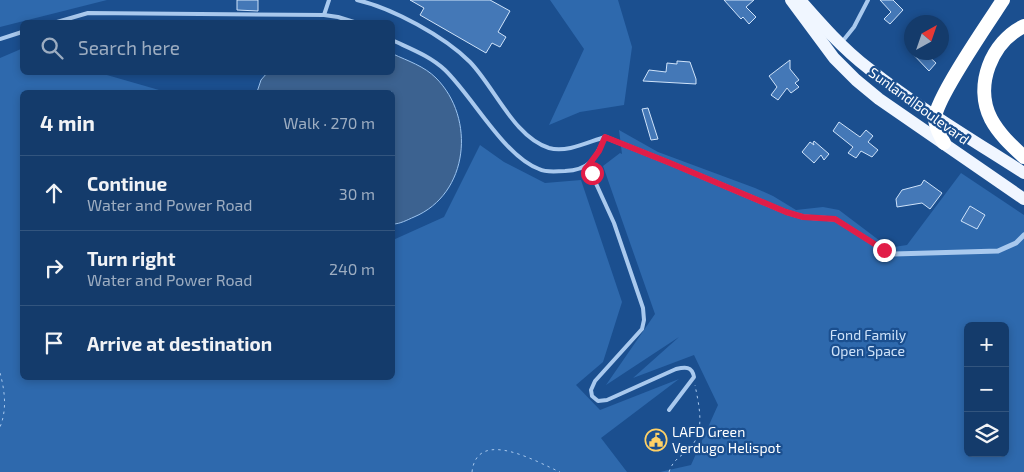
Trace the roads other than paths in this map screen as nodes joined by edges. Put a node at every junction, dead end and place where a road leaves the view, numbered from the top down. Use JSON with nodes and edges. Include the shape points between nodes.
{"nodes":[{"id":1,"x":329,"y":0,"type":"edge"},
{"id":2,"x":357,"y":0,"type":"edge"},
{"id":3,"x":791,"y":0,"type":"edge"},
{"id":4,"x":800,"y":0,"type":"edge"},
{"id":5,"x":868,"y":0,"type":"edge"},
{"id":6,"x":1003,"y":0,"type":"edge"},
{"id":7,"x":324,"y":16,"type":"junction"},
{"id":8,"x":64,"y":20,"type":"edge"},
{"id":9,"x":349,"y":20,"type":"edge"},
{"id":10,"x":1024,"y":26,"type":"edge"},
{"id":11,"x":20,"y":33,"type":"edge"},
{"id":12,"x":0,"y":39,"type":"edge"},
{"id":13,"x":395,"y":41,"type":"edge"},
{"id":14,"x":841,"y":44,"type":"junction"},
{"id":15,"x":935,"y":116,"type":"junction"},
{"id":16,"x":605,"y":137,"type":"junction"},
{"id":17,"x":944,"y":144,"type":"junction"},
{"id":18,"x":1024,"y":157,"type":"edge"},
{"id":19,"x":588,"y":166,"type":"junction"},
{"id":20,"x":1024,"y":173,"type":"edge"},
{"id":21,"x":1024,"y":199,"type":"edge"},
{"id":22,"x":1024,"y":235,"type":"edge"},
{"id":23,"x":669,"y":410,"type":"dead end"}],
"edges":[{"from":1,"to":7,"type":"lane"},
{"from":2,"to":16,"type":"lane","via":[[418,26],[458,51],[524,133],[539,142],[550,148],[566,150]]},
{"from":3,"to":17,"type":"main road","name":"Sunland Boulevard","via":[[834,58],[856,80]]},
{"from":4,"to":14,"type":"main road","name":"Sunland Boulevard"},
{"from":5,"to":14,"type":"lane"},
{"from":6,"to":15,"type":"highway","via":[[947,88]]},
{"from":7,"to":8,"type":"lane","via":[[88,13]]},
{"from":7,"to":9,"type":"lane"},
{"from":10,"to":18,"type":"highway","via":[[1006,39],[992,60],[984,96],[997,129]]},
{"from":11,"to":12,"type":"lane"},
{"from":13,"to":19,"type":"lane","via":[[431,58],[446,71],[524,161],[540,170],[553,172]]},
{"from":14,"to":15,"type":"main road","name":"Sunland Boulevard","via":[[866,67]]},
{"from":15,"to":17,"type":"highway"},
{"from":15,"to":20,"type":"main road","name":"Sunland Boulevard"},
{"from":16,"to":19,"type":"lane"},
{"from":16,"to":22,"type":"street","via":[[786,212],[803,217],[835,219],[894,254],[998,250],[1016,243]]},
{"from":17,"to":21,"type":"main road","name":"Sunland Boulevard"},
{"from":19,"to":23,"type":"lane","via":[[614,223],[643,308],[644,320],[642,329],[595,381],[592,396],[598,401],[607,400],[684,367],[690,368],[694,377]]}]}
